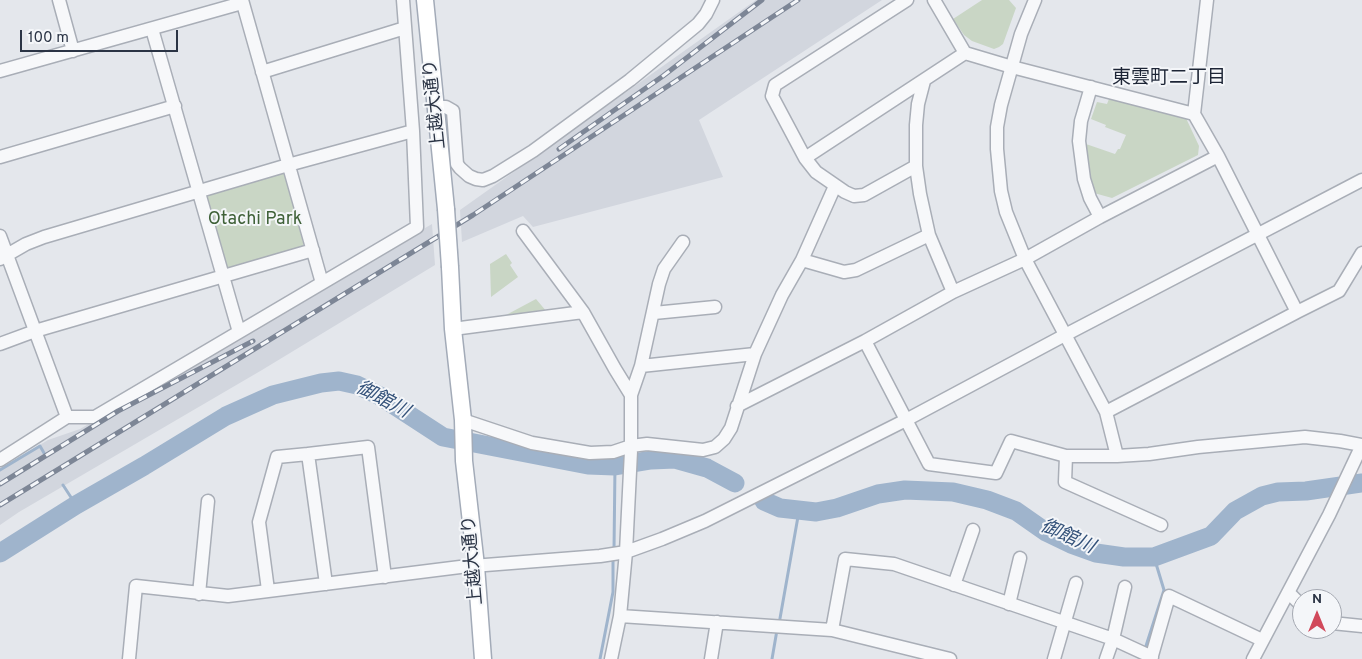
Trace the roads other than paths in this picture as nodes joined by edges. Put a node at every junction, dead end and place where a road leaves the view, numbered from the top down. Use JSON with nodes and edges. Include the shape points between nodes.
{"nodes":[{"id":1,"x":59,"y":0,"type":"edge"},
{"id":2,"x":403,"y":0,"type":"edge"},
{"id":3,"x":425,"y":0,"type":"edge"},
{"id":4,"x":713,"y":0,"type":"edge"},
{"id":5,"x":907,"y":0,"type":"edge"},
{"id":6,"x":934,"y":0,"type":"edge"},
{"id":7,"x":1035,"y":0,"type":"edge"},
{"id":8,"x":1207,"y":0,"type":"edge"},
{"id":9,"x":242,"y":1,"type":"edge"},
{"id":10,"x":405,"y":28,"type":"junction"},
{"id":11,"x":152,"y":29,"type":"junction"},
{"id":12,"x":73,"y":51,"type":"junction"},
{"id":13,"x":966,"y":52,"type":"junction"},
{"id":14,"x":1012,"y":67,"type":"junction"},
{"id":15,"x":0,"y":71,"type":"edge"},
{"id":16,"x":262,"y":72,"type":"junction"},
{"id":17,"x":924,"y":81,"type":"junction"},
{"id":18,"x":1091,"y":87,"type":"junction"},
{"id":19,"x":175,"y":106,"type":"junction"},
{"id":20,"x":437,"y":107,"type":"junction"},
{"id":21,"x":1194,"y":114,"type":"junction"},
{"id":22,"x":413,"y":131,"type":"junction"},
{"id":23,"x":1218,"y":156,"type":"junction"},
{"id":24,"x":0,"y":157,"type":"edge"},
{"id":25,"x":806,"y":158,"type":"junction"},
{"id":26,"x":288,"y":165,"type":"junction"},
{"id":27,"x":916,"y":166,"type":"junction"},
{"id":28,"x":1362,"y":180,"type":"edge"},
{"id":29,"x":835,"y":186,"type":"junction"},
{"id":30,"x":199,"y":191,"type":"junction"},
{"id":31,"x":1100,"y":217,"type":"junction"},
{"id":32,"x":523,"y":231,"type":"dead end"},
{"id":33,"x":928,"y":235,"type":"junction"},
{"id":34,"x":1258,"y":235,"type":"junction"},
{"id":35,"x":0,"y":236,"type":"edge"},
{"id":36,"x":683,"y":242,"type":"dead end"},
{"id":37,"x":313,"y":250,"type":"junction"},
{"id":38,"x":1362,"y":253,"type":"edge"},
{"id":39,"x":4,"y":257,"type":"edge"},
{"id":40,"x":1025,"y":259,"type":"junction"},
{"id":41,"x":802,"y":260,"type":"junction"},
{"id":42,"x":223,"y":276,"type":"junction"},
{"id":43,"x":322,"y":283,"type":"junction"},
{"id":44,"x":953,"y":292,"type":"junction"},
{"id":45,"x":715,"y":307,"type":"dead end"},
{"id":46,"x":583,"y":312,"type":"junction"},
{"id":47,"x":1297,"y":312,"type":"junction"},
{"id":48,"x":654,"y":313,"type":"junction"},
{"id":49,"x":453,"y":329,"type":"junction"},
{"id":50,"x":35,"y":331,"type":"junction"},
{"id":51,"x":239,"y":332,"type":"junction"},
{"id":52,"x":1065,"y":335,"type":"junction"},
{"id":53,"x":865,"y":341,"type":"junction"},
{"id":54,"x":0,"y":344,"type":"edge"},
{"id":55,"x":754,"y":354,"type":"junction"},
{"id":56,"x":641,"y":366,"type":"junction"},
{"id":57,"x":631,"y":395,"type":"junction"},
{"id":58,"x":737,"y":406,"type":"junction"},
{"id":59,"x":1106,"y":412,"type":"junction"},
{"id":60,"x":67,"y":417,"type":"junction"},
{"id":61,"x":906,"y":420,"type":"junction"},
{"id":62,"x":463,"y":425,"type":"junction"},
{"id":63,"x":1362,"y":445,"type":"edge"},
{"id":64,"x":631,"y":449,"type":"junction"},
{"id":65,"x":308,"y":454,"type":"junction"},
{"id":66,"x":1066,"y":456,"type":"junction"},
{"id":67,"x":1117,"y":456,"type":"junction"},
{"id":68,"x":0,"y":460,"type":"edge"},
{"id":69,"x":208,"y":501,"type":"dead end"},
{"id":70,"x":1161,"y":525,"type":"dead end"},
{"id":71,"x":973,"y":530,"type":"dead end"},
{"id":72,"x":626,"y":552,"type":"junction"},
{"id":73,"x":1020,"y":558,"type":"dead end"},
{"id":74,"x":476,"y":566,"type":"junction"},
{"id":75,"x":385,"y":577,"type":"junction"},
{"id":76,"x":1076,"y":583,"type":"dead end"},
{"id":77,"x":326,"y":584,"type":"junction"},
{"id":78,"x":954,"y":585,"type":"junction"},
{"id":79,"x":1125,"y":587,"type":"dead end"},
{"id":80,"x":268,"y":590,"type":"junction"},
{"id":81,"x":1289,"y":593,"type":"junction"},
{"id":82,"x":199,"y":594,"type":"junction"},
{"id":83,"x":1292,"y":596,"type":"edge"},
{"id":84,"x":1009,"y":604,"type":"junction"},
{"id":85,"x":620,"y":616,"type":"junction"},
{"id":86,"x":717,"y":622,"type":"junction"},
{"id":87,"x":1064,"y":622,"type":"junction"},
{"id":88,"x":1342,"y":624,"type":"edge"},
{"id":89,"x":1362,"y":626,"type":"edge"},
{"id":90,"x":832,"y":630,"type":"junction"},
{"id":91,"x":1112,"y":639,"type":"junction"},
{"id":92,"x":1262,"y":640,"type":"junction"},
{"id":93,"x":913,"y":654,"type":"edge"},
{"id":94,"x":1151,"y":658,"type":"edge"},
{"id":95,"x":129,"y":659,"type":"edge"},
{"id":96,"x":483,"y":659,"type":"edge"},
{"id":97,"x":611,"y":659,"type":"edge"},
{"id":98,"x":711,"y":659,"type":"edge"},
{"id":99,"x":950,"y":659,"type":"edge"},
{"id":100,"x":1054,"y":659,"type":"edge"},
{"id":101,"x":1106,"y":659,"type":"edge"},
{"id":102,"x":1253,"y":659,"type":"edge"}],
"edges":[{"from":1,"to":12,"type":"street"},
{"from":2,"to":10,"type":"street"},
{"from":3,"to":20,"type":"main road","name":"上越大通り"},
{"from":4,"to":20,"type":"street","via":[[698,24],[630,80],[533,151],[483,180],[469,176],[457,164],[453,112],[446,107]]},
{"from":5,"to":25,"type":"street","via":[[775,86],[772,96]]},
{"from":6,"to":13,"type":"street"},
{"from":7,"to":14,"type":"street"},
{"from":8,"to":21,"type":"street"},
{"from":9,"to":11,"type":"street"},
{"from":9,"to":16,"type":"street"},
{"from":10,"to":16,"type":"street"},
{"from":10,"to":22,"type":"street"},
{"from":11,"to":12,"type":"street"},
{"from":11,"to":19,"type":"street"},
{"from":12,"to":15,"type":"street"},
{"from":13,"to":14,"type":"street"},
{"from":13,"to":17,"type":"street"},
{"from":14,"to":18,"type":"street"},
{"from":14,"to":40,"type":"street","via":[[997,128],[998,166],[1006,212]]},
{"from":16,"to":26,"type":"street"},
{"from":17,"to":25,"type":"street"},
{"from":17,"to":27,"type":"street","via":[[916,125]]},
{"from":18,"to":21,"type":"street"},
{"from":18,"to":31,"type":"street","via":[[1079,141],[1084,180]]},
{"from":19,"to":24,"type":"street"},
{"from":19,"to":30,"type":"street"},
{"from":20,"to":49,"type":"main road","name":"上越大通り","bridge":true},
{"from":21,"to":23,"type":"street"},
{"from":22,"to":26,"type":"street"},
{"from":22,"to":43,"type":"street","via":[[417,227]]},
{"from":23,"to":31,"type":"street"},
{"from":23,"to":34,"type":"street"},
{"from":25,"to":29,"type":"street","via":[[816,172]]},
{"from":26,"to":30,"type":"street"},
{"from":26,"to":37,"type":"street"},
{"from":27,"to":29,"type":"street","via":[[864,195],[854,196]]},
{"from":27,"to":33,"type":"street"},
{"from":28,"to":34,"type":"street"},
{"from":29,"to":41,"type":"street"},
{"from":30,"to":39,"type":"street","via":[[44,237]]},
{"from":30,"to":42,"type":"street"},
{"from":31,"to":40,"type":"street"},
{"from":32,"to":46,"type":"street"},
{"from":33,"to":41,"type":"street","via":[[856,270],[844,272]]},
{"from":33,"to":44,"type":"street"},
{"from":34,"to":47,"type":"street"},
{"from":34,"to":52,"type":"street"},
{"from":35,"to":39,"type":"street"},
{"from":36,"to":48,"type":"street","via":[[664,269]]},
{"from":37,"to":42,"type":"street"},
{"from":37,"to":43,"type":"street"},
{"from":38,"to":47,"type":"street","via":[[1339,291]]},
{"from":39,"to":50,"type":"street"},
{"from":40,"to":44,"type":"street"},
{"from":40,"to":52,"type":"street"},
{"from":41,"to":55,"type":"street"},
{"from":42,"to":50,"type":"street"},
{"from":42,"to":51,"type":"street"},
{"from":43,"to":51,"type":"street"},
{"from":44,"to":53,"type":"street"},
{"from":45,"to":48,"type":"street"},
{"from":46,"to":49,"type":"street"},
{"from":46,"to":57,"type":"street"},
{"from":47,"to":59,"type":"street"},
{"from":48,"to":56,"type":"street"},
{"from":49,"to":62,"type":"main road"},
{"from":50,"to":54,"type":"street"},
{"from":50,"to":60,"type":"street"},
{"from":51,"to":60,"type":"street","via":[[95,416]]},
{"from":52,"to":59,"type":"street"},
{"from":52,"to":61,"type":"street"},
{"from":53,"to":58,"type":"street"},
{"from":53,"to":61,"type":"street"},
{"from":55,"to":56,"type":"street"},
{"from":55,"to":58,"type":"street"},
{"from":56,"to":57,"type":"street"},
{"from":57,"to":64,"type":"street"},
{"from":58,"to":64,"type":"street","via":[[731,428],[715,446],[703,450],[647,444]]},
{"from":59,"to":67,"type":"street"},
{"from":60,"to":68,"type":"street"},
{"from":61,"to":66,"type":"street","via":[[929,464],[996,473],[1010,442]]},
{"from":61,"to":72,"type":"street","via":[[705,521]]},
{"from":62,"to":64,"type":"street","via":[[590,454]]},
{"from":62,"to":74,"type":"main road","name":"上越大通り"},
{"from":63,"to":67,"type":"street","via":[[1305,437]]},
{"from":63,"to":81,"type":"street"},
{"from":64,"to":72,"type":"street"},
{"from":65,"to":75,"type":"street","via":[[368,447]]},
{"from":65,"to":77,"type":"street"},
{"from":65,"to":80,"type":"street","via":[[277,457],[259,522]]},
{"from":66,"to":67,"type":"street"},
{"from":66,"to":70,"type":"street","via":[[1065,482]]},
{"from":69,"to":82,"type":"street"},
{"from":71,"to":78,"type":"street"},
{"from":72,"to":74,"type":"street"},
{"from":72,"to":85,"type":"street"},
{"from":73,"to":84,"type":"street"},
{"from":74,"to":75,"type":"street"},
{"from":74,"to":96,"type":"main road","name":"上越大通り"},
{"from":75,"to":77,"type":"street"},
{"from":76,"to":87,"type":"street"},
{"from":77,"to":80,"type":"street"},
{"from":78,"to":84,"type":"street"},
{"from":78,"to":90,"type":"street","via":[[894,564],[844,559]]},
{"from":79,"to":91,"type":"street"},
{"from":80,"to":82,"type":"street","via":[[228,596]]},
{"from":81,"to":83,"type":"street"},
{"from":81,"to":92,"type":"street"},
{"from":82,"to":95,"type":"street","via":[[136,586]]},
{"from":84,"to":87,"type":"street"},
{"from":85,"to":86,"type":"street"},
{"from":85,"to":97,"type":"street"},
{"from":86,"to":90,"type":"street"},
{"from":86,"to":98,"type":"street"},
{"from":87,"to":91,"type":"street"},
{"from":87,"to":100,"type":"street"},
{"from":88,"to":89,"type":"street"},
{"from":90,"to":93,"type":"street"},
{"from":91,"to":94,"type":"street"},
{"from":91,"to":101,"type":"street"},
{"from":92,"to":94,"type":"street","via":[[1170,596]]},
{"from":92,"to":102,"type":"street"},
{"from":93,"to":99,"type":"street"}]}
